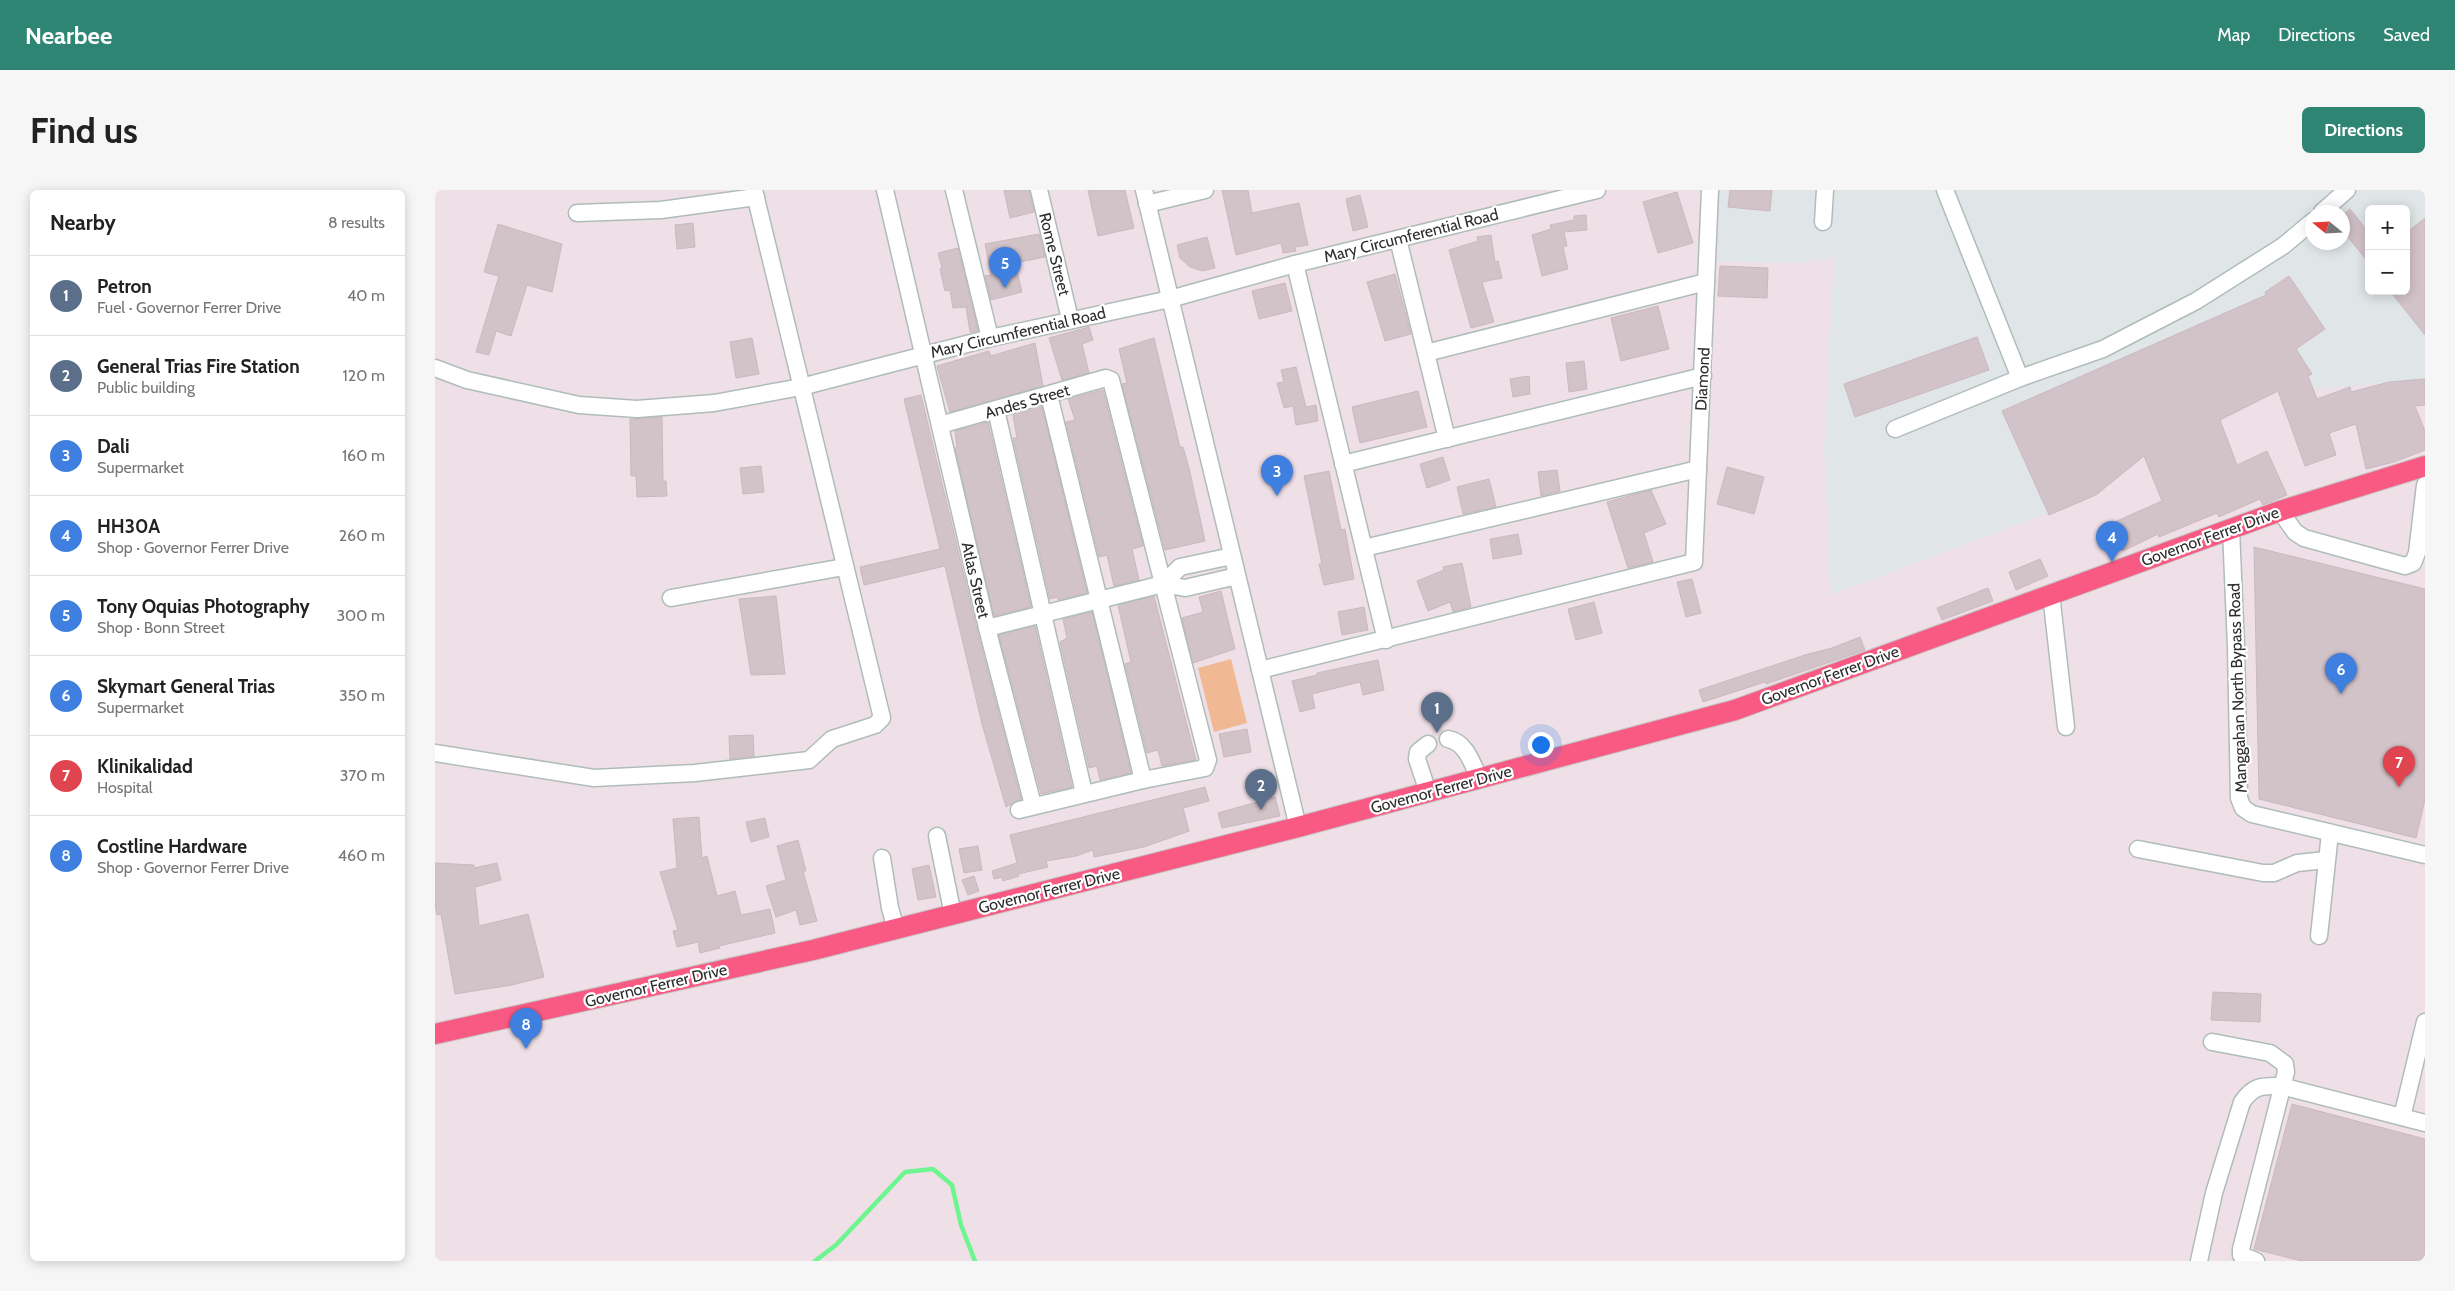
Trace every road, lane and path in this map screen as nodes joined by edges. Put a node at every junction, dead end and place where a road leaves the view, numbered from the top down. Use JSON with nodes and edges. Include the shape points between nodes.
{"nodes":[{"id":1,"x":885,"y":190,"type":"edge"},
{"id":2,"x":954,"y":190,"type":"edge"},
{"id":3,"x":1039,"y":190,"type":"edge"},
{"id":4,"x":1205,"y":190,"type":"edge"},
{"id":5,"x":1597,"y":190,"type":"edge"},
{"id":6,"x":1710,"y":190,"type":"edge"},
{"id":7,"x":1825,"y":190,"type":"edge"},
{"id":8,"x":1945,"y":190,"type":"edge"},
{"id":9,"x":2347,"y":190,"type":"edge"},
{"id":10,"x":755,"y":194,"type":"edge"},
{"id":11,"x":1146,"y":197,"type":"edge"},
{"id":12,"x":2330,"y":205,"type":"edge"},
{"id":13,"x":577,"y":213,"type":"dead end"},
{"id":14,"x":1823,"y":222,"type":"dead end"},
{"id":15,"x":2305,"y":228,"type":"edge"},
{"id":16,"x":1398,"y":239,"type":"junction"},
{"id":17,"x":1295,"y":264,"type":"junction"},
{"id":18,"x":1706,"y":282,"type":"junction"},
{"id":19,"x":1170,"y":299,"type":"junction"},
{"id":20,"x":1071,"y":319,"type":"junction"},
{"id":21,"x":990,"y":338,"type":"junction"},
{"id":22,"x":1426,"y":353,"type":"junction"},
{"id":23,"x":922,"y":354,"type":"junction"},
{"id":24,"x":435,"y":368,"type":"edge"},
{"id":25,"x":1703,"y":376,"type":"junction"},
{"id":26,"x":2020,"y":378,"type":"junction"},
{"id":27,"x":801,"y":387,"type":"junction"},
{"id":28,"x":1049,"y":395,"type":"junction"},
{"id":29,"x":996,"y":410,"type":"junction"},
{"id":30,"x":941,"y":425,"type":"junction"},
{"id":31,"x":1895,"y":429,"type":"dead end"},
{"id":32,"x":1447,"y":439,"type":"junction"},
{"id":33,"x":1343,"y":464,"type":"junction"},
{"id":34,"x":2425,"y":466,"type":"edge"},
{"id":35,"x":1698,"y":469,"type":"junction"},
{"id":36,"x":2425,"y":485,"type":"edge"},
{"id":37,"x":2280,"y":511,"type":"junction"},
{"id":38,"x":2231,"y":529,"type":"junction"},
{"id":39,"x":1364,"y":548,"type":"junction"},
{"id":40,"x":1232,"y":556,"type":"junction"},
{"id":41,"x":844,"y":567,"type":"junction"},
{"id":42,"x":1237,"y":576,"type":"junction"},
{"id":43,"x":1163,"y":584,"type":"junction"},
{"id":44,"x":2051,"y":594,"type":"junction"},
{"id":45,"x":671,"y":598,"type":"dead end"},
{"id":46,"x":1099,"y":600,"type":"junction"},
{"id":47,"x":1042,"y":614,"type":"junction"},
{"id":48,"x":987,"y":628,"type":"junction"},
{"id":49,"x":1386,"y":640,"type":"junction"},
{"id":50,"x":1260,"y":670,"type":"junction"},
{"id":51,"x":2066,"y":727,"type":"dead end"},
{"id":52,"x":1448,"y":738,"type":"dead end"},
{"id":53,"x":1428,"y":744,"type":"dead end"},
{"id":54,"x":435,"y":753,"type":"edge"},
{"id":55,"x":1479,"y":778,"type":"junction"},
{"id":56,"x":1143,"y":780,"type":"junction"},
{"id":57,"x":1428,"y":792,"type":"junction"},
{"id":58,"x":1084,"y":793,"type":"junction"},
{"id":59,"x":1298,"y":827,"type":"junction"},
{"id":60,"x":2331,"y":833,"type":"junction"},
{"id":61,"x":937,"y":836,"type":"dead end"},
{"id":62,"x":2137,"y":849,"type":"dead end"},
{"id":63,"x":2425,"y":855,"type":"edge"},
{"id":64,"x":882,"y":858,"type":"dead end"},
{"id":65,"x":2326,"y":860,"type":"junction"},
{"id":66,"x":953,"y":915,"type":"junction"},
{"id":67,"x":896,"y":929,"type":"junction"},
{"id":68,"x":2319,"y":936,"type":"dead end"},
{"id":69,"x":2425,"y":1022,"type":"edge"},
{"id":70,"x":435,"y":1034,"type":"edge"},
{"id":71,"x":2211,"y":1042,"type":"dead end"},
{"id":72,"x":2281,"y":1086,"type":"junction"},
{"id":73,"x":2402,"y":1117,"type":"junction"},
{"id":74,"x":2425,"y":1123,"type":"edge"},
{"id":75,"x":2199,"y":1261,"type":"edge"},
{"id":76,"x":2256,"y":1261,"type":"edge"}],
"edges":[{"from":1,"to":23,"type":"street","name":"Atlas Street"},
{"from":2,"to":21,"type":"street"},
{"from":3,"to":20,"type":"street","name":"Rome Street"},
{"from":4,"to":11,"type":"street"},
{"from":5,"to":16,"type":"street","name":"Mary Circumferential Road"},
{"from":6,"to":18,"type":"street","name":"Diamond"},
{"from":7,"to":14,"type":"street"},
{"from":8,"to":26,"type":"street"},
{"from":9,"to":12,"type":"street"},
{"from":10,"to":13,"type":"street","via":[[661,210]]},
{"from":10,"to":27,"type":"street"},
{"from":11,"to":19,"type":"street"},
{"from":15,"to":26,"type":"street","via":[[2283,246],[2196,301],[2103,349]]},
{"from":16,"to":17,"type":"street","name":"Mary Circumferential Road"},
{"from":16,"to":22,"type":"street"},
{"from":17,"to":19,"type":"street","name":"Mary Circumferential Road"},
{"from":17,"to":33,"type":"street"},
{"from":18,"to":22,"type":"street"},
{"from":18,"to":25,"type":"street","name":"Diamond"},
{"from":19,"to":20,"type":"street","name":"Mary Circumferential Road"},
{"from":19,"to":40,"type":"street"},
{"from":20,"to":21,"type":"street","name":"Mary Circumferential Road"},
{"from":21,"to":23,"type":"street","name":"Mary Circumferential Road"},
{"from":22,"to":32,"type":"street"},
{"from":23,"to":27,"type":"street","name":"Mary Circumferential Road"},
{"from":23,"to":30,"type":"street","name":"Atlas Street"},
{"from":24,"to":27,"type":"street","name":"Mary Circumferential Road","via":[[526,395],[637,410],[714,403]]},
{"from":25,"to":32,"type":"street"},
{"from":25,"to":35,"type":"street","name":"Diamond"},
{"from":26,"to":31,"type":"street"},
{"from":27,"to":41,"type":"street"},
{"from":28,"to":29,"type":"street","name":"Andes Street"},
{"from":28,"to":43,"type":"street","name":"Andes Street","via":[[1106,378],[1111,382]]},
{"from":28,"to":46,"type":"street"},
{"from":29,"to":30,"type":"street","name":"Andes Street"},
{"from":29,"to":47,"type":"street"},
{"from":30,"to":48,"type":"street","name":"Atlas Street"},
{"from":32,"to":33,"type":"street"},
{"from":33,"to":39,"type":"street"},
{"from":34,"to":37,"type":"main road","name":"Governor Ferrer Drive"},
{"from":35,"to":39,"type":"street"},
{"from":35,"to":49,"type":"street","name":"Diamond","via":[[1695,556],[1690,565]]},
{"from":36,"to":37,"type":"street","via":[[2417,553],[2413,563],[2405,566],[2304,538],[2295,532]]},
{"from":37,"to":38,"type":"main road","name":"Governor Ferrer Drive"},
{"from":38,"to":44,"type":"main road","name":"Governor Ferrer Drive"},
{"from":38,"to":60,"type":"street","name":"Manggahan North Bypass Road","via":[[2239,798],[2243,808],[2252,814]]},
{"from":39,"to":49,"type":"street"},
{"from":40,"to":42,"type":"street"},
{"from":40,"to":43,"type":"street","via":[[1180,568]]},
{"from":41,"to":45,"type":"street"},
{"from":41,"to":54,"type":"street","via":[[882,718],[875,725],[833,739],[809,760],[695,773],[594,778]]},
{"from":42,"to":43,"type":"street","via":[[1185,588]]},
{"from":42,"to":50,"type":"street"},
{"from":43,"to":46,"type":"street"},
{"from":43,"to":56,"type":"street","via":[[1208,760],[1205,768]]},
{"from":44,"to":51,"type":"street"},
{"from":44,"to":55,"type":"main road","name":"Governor Ferrer Drive","via":[[1735,710]]},
{"from":46,"to":47,"type":"street"},
{"from":46,"to":56,"type":"street"},
{"from":47,"to":48,"type":"street"},
{"from":47,"to":58,"type":"street"},
{"from":48,"to":58,"type":"street","name":"Atlas Street","via":[[1026,808]]},
{"from":49,"to":50,"type":"street"},
{"from":50,"to":59,"type":"street"},
{"from":52,"to":55,"type":"street","via":[[1462,745]]},
{"from":53,"to":57,"type":"street","via":[[1418,752],[1417,759]]},
{"from":55,"to":57,"type":"main road","name":"Governor Ferrer Drive"},
{"from":56,"to":58,"type":"street"},
{"from":57,"to":59,"type":"main road","name":"Governor Ferrer Drive"},
{"from":59,"to":66,"type":"main road","name":"Governor Ferrer Drive"},
{"from":60,"to":63,"type":"street","name":"Manggahan North Bypass Road"},
{"from":60,"to":65,"type":"street"},
{"from":61,"to":66,"type":"street"},
{"from":62,"to":65,"type":"street","via":[[2263,873],[2273,873],[2297,863]]},
{"from":64,"to":67,"type":"street"},
{"from":65,"to":68,"type":"street"},
{"from":66,"to":67,"type":"main road","name":"Governor Ferrer Drive"},
{"from":67,"to":70,"type":"main road","name":"Governor Ferrer Drive"},
{"from":69,"to":73,"type":"street"},
{"from":71,"to":72,"type":"street","via":[[2277,1056],[2285,1064]]},
{"from":72,"to":73,"type":"street"},
{"from":72,"to":75,"type":"street","via":[[2262,1086],[2250,1091],[2242,1102],[2213,1193]]},
{"from":72,"to":76,"type":"street","via":[[2241,1249],[2241,1255]]},
{"from":73,"to":74,"type":"street"}]}
